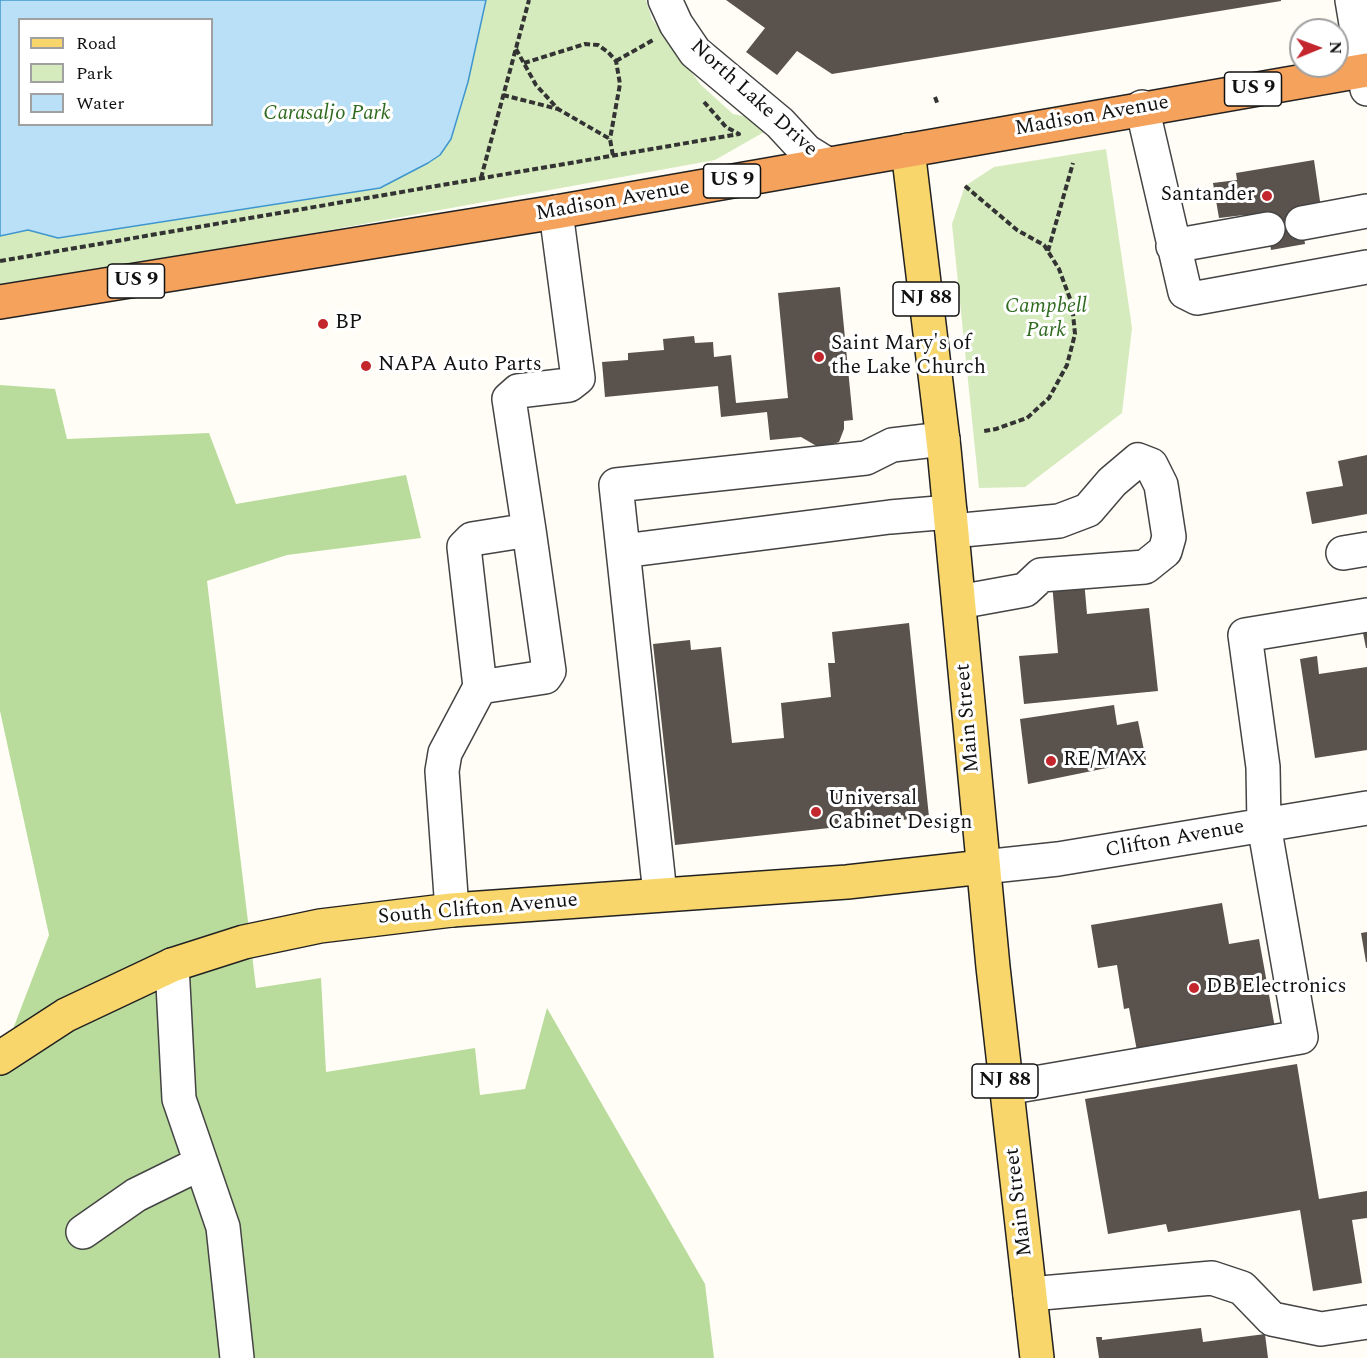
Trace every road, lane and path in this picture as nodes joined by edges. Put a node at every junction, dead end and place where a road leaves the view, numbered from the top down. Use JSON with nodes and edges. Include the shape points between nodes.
{"nodes":[{"id":1,"x":529,"y":0,"type":"edge"},
{"id":2,"x":665,"y":0,"type":"edge"},
{"id":3,"x":1353,"y":0,"type":"edge"},
{"id":4,"x":650,"y":30,"type":"dead end"},
{"id":5,"x":516,"y":48,"type":"junction"},
{"id":6,"x":616,"y":61,"type":"junction"},
{"id":7,"x":524,"y":63,"type":"junction"},
{"id":8,"x":1366,"y":76,"type":"edge"},
{"id":9,"x":503,"y":95,"type":"junction"},
{"id":10,"x":935,"y":97,"type":"dead end"},
{"id":11,"x":703,"y":100,"type":"dead end"},
{"id":12,"x":938,"y":105,"type":"dead end"},
{"id":13,"x":1142,"y":107,"type":"junction"},
{"id":14,"x":558,"y":109,"type":"junction"},
{"id":15,"x":610,"y":139,"type":"junction"},
{"id":16,"x":908,"y":150,"type":"junction"},
{"id":17,"x":613,"y":156,"type":"junction"},
{"id":18,"x":1073,"y":162,"type":"dead end"},
{"id":19,"x":827,"y":164,"type":"junction"},
{"id":20,"x":481,"y":178,"type":"junction"},
{"id":21,"x":965,"y":186,"type":"dead end"},
{"id":22,"x":1367,"y":211,"type":"edge"},
{"id":23,"x":556,"y":212,"type":"junction"},
{"id":24,"x":1302,"y":223,"type":"dead end"},
{"id":25,"x":1268,"y":229,"type":"dead end"},
{"id":26,"x":1173,"y":246,"type":"junction"},
{"id":27,"x":1048,"y":252,"type":"junction"},
{"id":28,"x":0,"y":261,"type":"edge"},
{"id":29,"x":1367,"y":267,"type":"edge"},
{"id":30,"x":0,"y":303,"type":"edge"},
{"id":31,"x":984,"y":431,"type":"dead end"},
{"id":32,"x":943,"y":439,"type":"junction"},
{"id":33,"x":951,"y":522,"type":"junction"},
{"id":34,"x":529,"y":530,"type":"junction"},
{"id":35,"x":623,"y":551,"type":"junction"},
{"id":36,"x":959,"y":602,"type":"junction"},
{"id":37,"x":1367,"y":615,"type":"edge"},
{"id":38,"x":480,"y":687,"type":"junction"},
{"id":39,"x":1367,"y":808,"type":"edge"},
{"id":40,"x":1264,"y":825,"type":"junction"},
{"id":41,"x":983,"y":867,"type":"junction"},
{"id":42,"x":660,"y":894,"type":"junction"},
{"id":43,"x":452,"y":910,"type":"junction"},
{"id":44,"x":172,"y":964,"type":"junction"},
{"id":45,"x":0,"y":1058,"type":"edge"},
{"id":46,"x":1006,"y":1088,"type":"junction"},
{"id":47,"x":200,"y":1164,"type":"junction"},
{"id":48,"x":83,"y":1232,"type":"dead end"},
{"id":49,"x":1030,"y":1294,"type":"junction"},
{"id":50,"x":1367,"y":1322,"type":"edge"},
{"id":51,"x":237,"y":1358,"type":"edge"},
{"id":52,"x":1037,"y":1358,"type":"edge"}],
"edges":[{"from":1,"to":5,"type":"path"},
{"from":2,"to":19,"type":"street","name":"North Lake Drive","via":[[695,52],[780,123],[806,151]]},
{"from":3,"to":8,"type":"street"},
{"from":4,"to":6,"type":"path","via":[[654,40]]},
{"from":5,"to":7,"type":"path"},
{"from":5,"to":9,"type":"path"},
{"from":6,"to":7,"type":"path","via":[[598,45],[585,44]]},
{"from":6,"to":15,"type":"path","via":[[620,84]]},
{"from":7,"to":14,"type":"path"},
{"from":8,"to":13,"type":"highway","name":"Madison Avenue","number":"US 9"},
{"from":9,"to":14,"type":"path"},
{"from":9,"to":20,"type":"path"},
{"from":10,"to":12,"type":"path"},
{"from":11,"to":17,"type":"path","via":[[726,127],[739,134]]},
{"from":13,"to":16,"type":"highway","name":"Madison Avenue","number":"US 9"},
{"from":13,"to":26,"type":"street"},
{"from":14,"to":15,"type":"path"},
{"from":15,"to":17,"type":"path"},
{"from":16,"to":19,"type":"highway","name":"Madison Avenue","number":"US 9"},
{"from":16,"to":32,"type":"main road","name":"Main Street","number":"NJ 88"},
{"from":17,"to":20,"type":"path"},
{"from":18,"to":27,"type":"path"},
{"from":19,"to":23,"type":"highway","name":"Madison Avenue","number":"US 9"},
{"from":20,"to":28,"type":"path"},
{"from":21,"to":27,"type":"path","via":[[1017,230],[1044,244]]},
{"from":22,"to":24,"type":"street"},
{"from":23,"to":30,"type":"highway","name":"Madison Avenue","number":"US 9"},
{"from":23,"to":34,"type":"street","via":[[578,378],[569,385],[518,391],[509,399]]},
{"from":25,"to":26,"type":"street"},
{"from":26,"to":29,"type":"street","via":[[1185,292],[1197,298]]},
{"from":27,"to":31,"type":"path","via":[[1072,304],[1075,334],[1067,364],[1050,398],[1027,418]]},
{"from":32,"to":33,"type":"main road","name":"Main Street","number":"NJ 88"},
{"from":32,"to":35,"type":"street","via":[[892,445],[866,458],[616,485]]},
{"from":33,"to":35,"type":"street","via":[[890,517]]},
{"from":33,"to":36,"type":"main road","name":"Main Street","number":"NJ 88"},
{"from":33,"to":36,"type":"street","via":[[1059,521],[1088,510],[1138,460],[1151,465],[1161,485],[1168,537],[1165,551],[1145,567],[1041,575],[1025,590]]},
{"from":34,"to":38,"type":"street","via":[[471,539],[464,547]]},
{"from":34,"to":38,"type":"street","via":[[549,671],[545,677]]},
{"from":35,"to":42,"type":"street"},
{"from":36,"to":41,"type":"main road","name":"Main Street","number":"NJ 88"},
{"from":37,"to":40,"type":"street","via":[[1245,635],[1263,767]]},
{"from":38,"to":43,"type":"street","via":[[445,753],[442,771]]},
{"from":39,"to":40,"type":"street","name":"Clifton Avenue"},
{"from":40,"to":41,"type":"street","name":"Clifton Avenue","via":[[1058,860]]},
{"from":40,"to":46,"type":"street","via":[[1301,1037]]},
{"from":41,"to":42,"type":"main road","name":"South Clifton Avenue","via":[[848,882]]},
{"from":41,"to":46,"type":"main road","name":"Main Street","number":"NJ 88"},
{"from":42,"to":43,"type":"main road","name":"South Clifton Avenue"},
{"from":43,"to":44,"type":"main road","name":"South Clifton Avenue","via":[[320,926],[244,942]]},
{"from":44,"to":45,"type":"main road","name":"South Clifton Avenue","via":[[66,1015]]},
{"from":44,"to":47,"type":"street","via":[[179,1100]]},
{"from":46,"to":49,"type":"main road","name":"Main Street","number":"NJ 88"},
{"from":47,"to":48,"type":"street","via":[[136,1195]]},
{"from":47,"to":51,"type":"street","via":[[223,1227]]},
{"from":49,"to":50,"type":"street","via":[[1212,1278],[1242,1288],[1272,1319],[1321,1329]]},
{"from":49,"to":52,"type":"main road","name":"Main Street","number":"NJ 88"}]}
